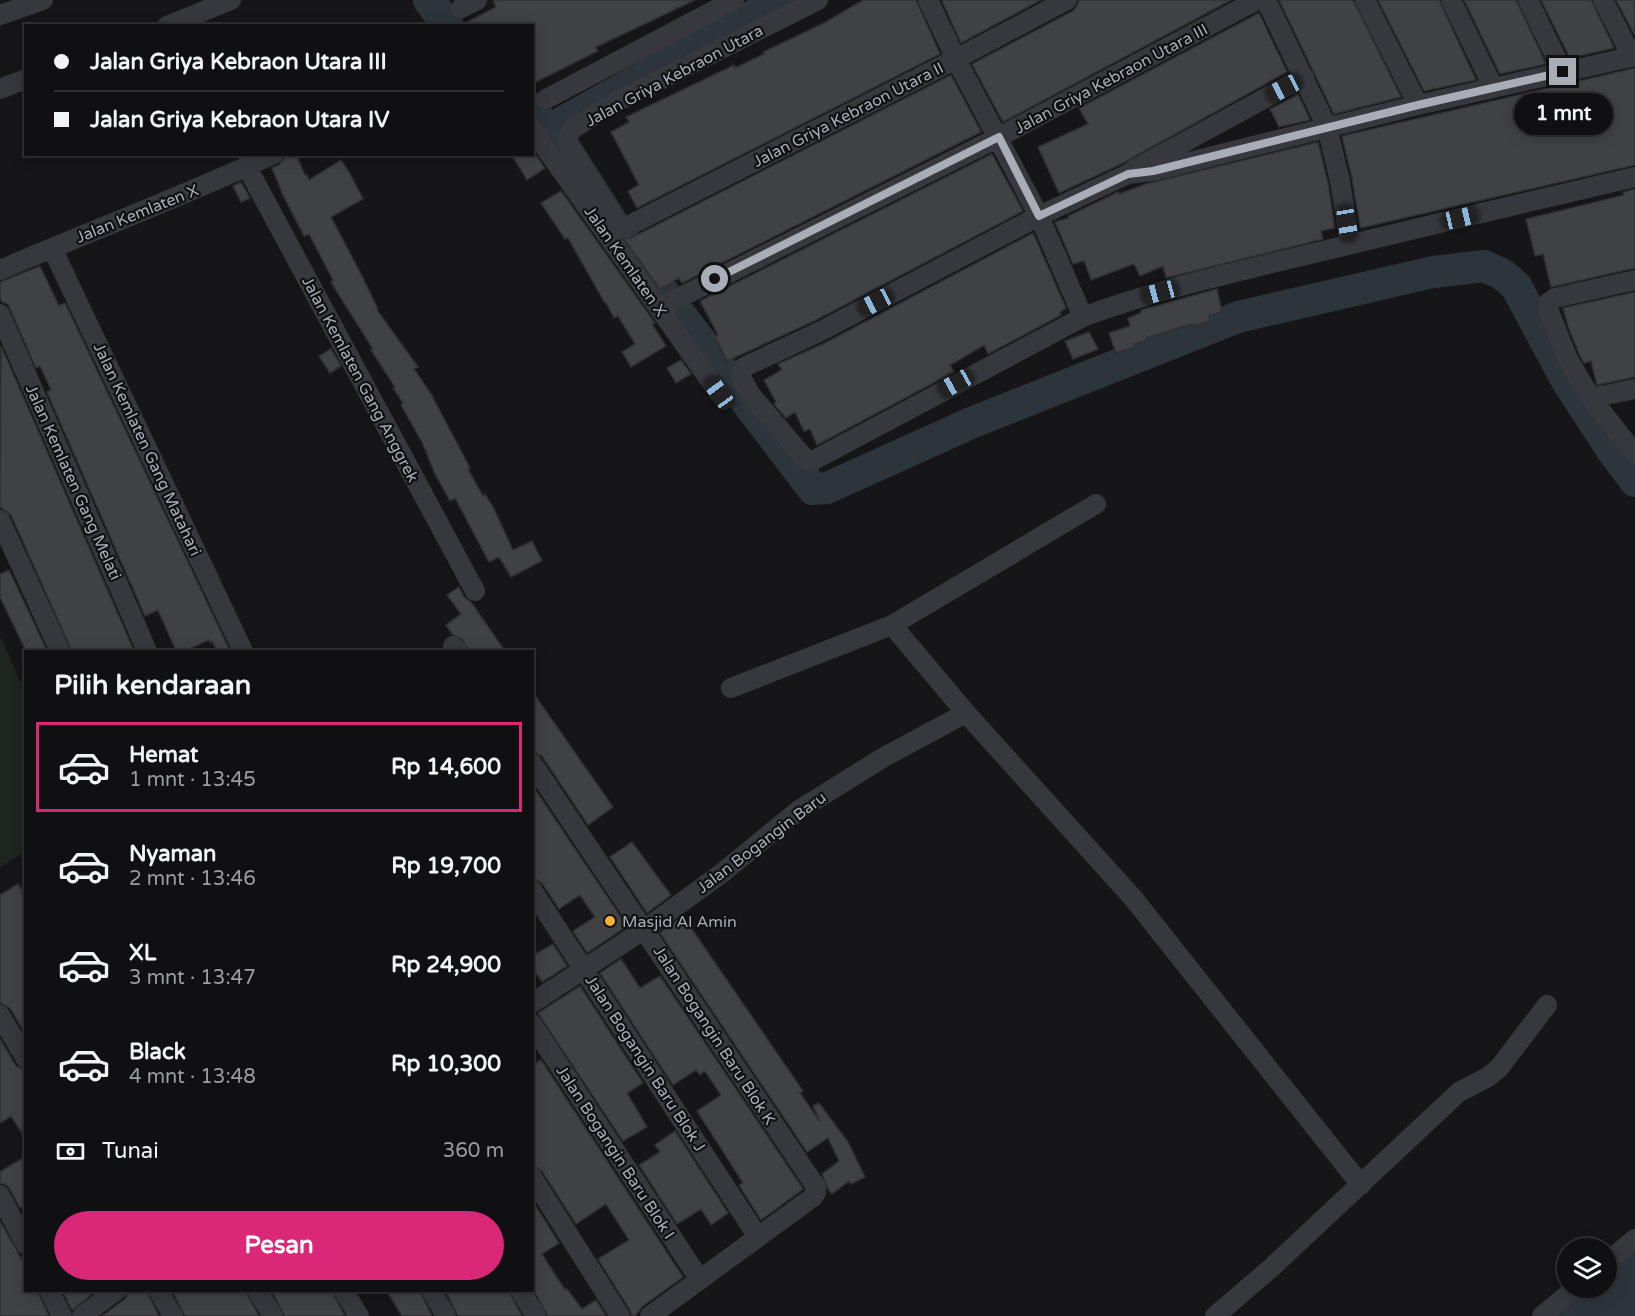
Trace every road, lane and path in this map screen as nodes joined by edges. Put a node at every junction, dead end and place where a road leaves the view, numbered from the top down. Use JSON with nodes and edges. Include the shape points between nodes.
{"nodes":[{"id":1,"x":43,"y":0,"type":"edge"},
{"id":2,"x":231,"y":0,"type":"edge"},
{"id":3,"x":734,"y":0,"type":"edge"},
{"id":4,"x":928,"y":0,"type":"edge"},
{"id":5,"x":1067,"y":0,"type":"edge"},
{"id":6,"x":1257,"y":0,"type":"edge"},
{"id":7,"x":1266,"y":0,"type":"edge"},
{"id":8,"x":1365,"y":0,"type":"edge"},
{"id":9,"x":1451,"y":0,"type":"edge"},
{"id":10,"x":1528,"y":0,"type":"edge"},
{"id":11,"x":1603,"y":0,"type":"edge"},
{"id":12,"x":810,"y":2,"type":"edge"},
{"id":13,"x":0,"y":15,"type":"edge"},
{"id":14,"x":172,"y":24,"type":"edge"},
{"id":15,"x":1633,"y":57,"type":"edge"},
{"id":16,"x":956,"y":59,"type":"junction"},
{"id":17,"x":1563,"y":72,"type":"junction"},
{"id":18,"x":1304,"y":77,"type":"junction"},
{"id":19,"x":24,"y":80,"type":"edge"},
{"id":20,"x":1493,"y":87,"type":"junction"},
{"id":21,"x":0,"y":89,"type":"edge"},
{"id":22,"x":546,"y":99,"type":"dead end"},
{"id":23,"x":1418,"y":105,"type":"junction"},
{"id":24,"x":1327,"y":127,"type":"junction"},
{"id":25,"x":534,"y":132,"type":"edge"},
{"id":26,"x":999,"y":137,"type":"junction"},
{"id":27,"x":270,"y":156,"type":"edge"},
{"id":28,"x":247,"y":167,"type":"junction"},
{"id":29,"x":1128,"y":174,"type":"junction"},
{"id":30,"x":1635,"y":177,"type":"edge"},
{"id":31,"x":1039,"y":216,"type":"junction"},
{"id":32,"x":626,"y":226,"type":"joint"},
{"id":33,"x":1350,"y":244,"type":"junction"},
{"id":34,"x":52,"y":248,"type":"junction"},
{"id":35,"x":0,"y":270,"type":"edge"},
{"id":36,"x":1635,"y":280,"type":"edge"},
{"id":37,"x":666,"y":304,"type":"junction"},
{"id":38,"x":0,"y":314,"type":"edge"},
{"id":39,"x":1083,"y":317,"type":"junction"},
{"id":40,"x":1635,"y":389,"type":"edge"},
{"id":41,"x":719,"y":393,"type":"dead end"},
{"id":42,"x":1591,"y":398,"type":"junction"},
{"id":43,"x":1635,"y":454,"type":"edge"},
{"id":44,"x":1096,"y":504,"type":"dead end"},
{"id":45,"x":0,"y":520,"type":"edge"},
{"id":46,"x":475,"y":591,"type":"dead end"},
{"id":47,"x":892,"y":625,"type":"junction"},
{"id":48,"x":60,"y":650,"type":"edge"},
{"id":49,"x":147,"y":650,"type":"edge"},
{"id":50,"x":243,"y":650,"type":"edge"},
{"id":51,"x":731,"y":688,"type":"dead end"},
{"id":52,"x":966,"y":712,"type":"junction"},
{"id":53,"x":534,"y":766,"type":"edge"},
{"id":54,"x":534,"y":893,"type":"edge"},
{"id":55,"x":645,"y":929,"type":"junction"},
{"id":56,"x":585,"y":969,"type":"junction"},
{"id":57,"x":534,"y":1002,"type":"edge"},
{"id":58,"x":1547,"y":1005,"type":"dead end"},
{"id":59,"x":0,"y":1015,"type":"edge"},
{"id":60,"x":534,"y":1027,"type":"edge"},
{"id":61,"x":24,"y":1056,"type":"edge"},
{"id":62,"x":1369,"y":1176,"type":"junction"},
{"id":63,"x":534,"y":1180,"type":"edge"},
{"id":64,"x":0,"y":1195,"type":"edge"},
{"id":65,"x":758,"y":1237,"type":"junction"},
{"id":66,"x":1635,"y":1239,"type":"edge"},
{"id":67,"x":24,"y":1241,"type":"edge"},
{"id":68,"x":1617,"y":1254,"type":"edge"},
{"id":69,"x":700,"y":1280,"type":"junction"},
{"id":70,"x":50,"y":1292,"type":"edge"},
{"id":71,"x":114,"y":1292,"type":"edge"},
{"id":72,"x":159,"y":1292,"type":"edge"},
{"id":73,"x":258,"y":1292,"type":"edge"},
{"id":74,"x":345,"y":1292,"type":"edge"},
{"id":75,"x":431,"y":1292,"type":"edge"},
{"id":76,"x":521,"y":1292,"type":"edge"},
{"id":77,"x":1564,"y":1298,"type":"edge"},
{"id":78,"x":62,"y":1316,"type":"edge"},
{"id":79,"x":82,"y":1316,"type":"edge"},
{"id":80,"x":173,"y":1316,"type":"edge"},
{"id":81,"x":273,"y":1316,"type":"edge"},
{"id":82,"x":359,"y":1316,"type":"edge"},
{"id":83,"x":446,"y":1316,"type":"edge"},
{"id":84,"x":536,"y":1316,"type":"edge"},
{"id":85,"x":620,"y":1316,"type":"edge"},
{"id":86,"x":650,"y":1316,"type":"edge"},
{"id":87,"x":1215,"y":1316,"type":"edge"},
{"id":88,"x":1542,"y":1316,"type":"edge"}],
"edges":[{"from":1,"to":13,"type":"street"},
{"from":2,"to":14,"type":"street"},
{"from":3,"to":22,"type":"street"},
{"from":4,"to":16,"type":"street"},
{"from":5,"to":16,"type":"street","name":"Jalan Griya Kebraon Utara II"},
{"from":6,"to":26,"type":"street","name":"Jalan Griya Kebraon Utara III"},
{"from":7,"to":18,"type":"street"},
{"from":8,"to":23,"type":"street"},
{"from":9,"to":20,"type":"street"},
{"from":10,"to":17,"type":"street"},
{"from":11,"to":15,"type":"street"},
{"from":12,"to":32,"type":"street","name":"Jalan Griya Kebraon Utara","via":[[616,102],[572,129],[567,139],[569,146],[616,222]]},
{"from":15,"to":17,"type":"street"},
{"from":16,"to":26,"type":"street"},
{"from":16,"to":32,"type":"street","name":"Jalan Griya Kebraon Utara II"},
{"from":17,"to":20,"type":"street"},
{"from":18,"to":24,"type":"street"},
{"from":18,"to":29,"type":"street"},
{"from":19,"to":21,"type":"street"},
{"from":20,"to":23,"type":"street"},
{"from":23,"to":24,"type":"street"},
{"from":24,"to":29,"type":"street"},
{"from":24,"to":33,"type":"street"},
{"from":25,"to":37,"type":"street","name":"Jalan Kemlaten X"},
{"from":26,"to":31,"type":"street"},
{"from":26,"to":37,"type":"street","name":"Jalan Griya Kebraon Utara III"},
{"from":27,"to":28,"type":"street","name":"Jalan Kemlaten X"},
{"from":28,"to":34,"type":"street","name":"Jalan Kemlaten X"},
{"from":28,"to":46,"type":"street","name":"Jalan Kemlaten Gang Anggrek"},
{"from":29,"to":31,"type":"street"},
{"from":30,"to":33,"type":"street"},
{"from":31,"to":39,"type":"street"},
{"from":31,"to":39,"type":"street","via":[[819,332],[744,367],[740,375],[750,394],[806,460],[814,460]]},
{"from":33,"to":39,"type":"street","via":[[1152,294]]},
{"from":34,"to":35,"type":"street","name":"Jalan Kemlaten X"},
{"from":34,"to":50,"type":"street","name":"Jalan Kemlaten Gang Matahari"},
{"from":36,"to":42,"type":"street","via":[[1549,302],[1548,309],[1568,359]]},
{"from":37,"to":41,"type":"street","name":"Jalan Kemlaten X"},
{"from":38,"to":49,"type":"street","name":"Jalan Kemlaten Gang Melati"},
{"from":40,"to":42,"type":"street"},
{"from":42,"to":43,"type":"street"},
{"from":44,"to":47,"type":"street"},
{"from":45,"to":48,"type":"street"},
{"from":47,"to":51,"type":"street"},
{"from":47,"to":52,"type":"street"},
{"from":52,"to":55,"type":"street","name":"Jalan Bogangin Baru","via":[[800,810]]},
{"from":52,"to":62,"type":"street","via":[[1133,898]]},
{"from":53,"to":55,"type":"street","name":"Jalan Bogangin Baru Blok K"},
{"from":54,"to":56,"type":"street","name":"Jalan Bogangin Baru Blok J"},
{"from":55,"to":56,"type":"street","name":"Jalan Bogangin Baru"},
{"from":55,"to":65,"type":"street","name":"Jalan Bogangin Baru Blok K","via":[[816,1187],[813,1197]]},
{"from":56,"to":57,"type":"street","name":"Jalan Bogangin Baru"},
{"from":56,"to":65,"type":"street","name":"Jalan Bogangin Baru Blok J"},
{"from":58,"to":62,"type":"street","via":[[1499,1068],[1459,1092]]},
{"from":59,"to":61,"type":"street"},
{"from":60,"to":69,"type":"street","name":"Jalan Bogangin Baru Blok I"},
{"from":62,"to":87,"type":"street"},
{"from":63,"to":85,"type":"street"},
{"from":64,"to":67,"type":"street"},
{"from":65,"to":69,"type":"street"},
{"from":66,"to":68,"type":"street"},
{"from":69,"to":86,"type":"street"},
{"from":70,"to":78,"type":"street"},
{"from":71,"to":79,"type":"street"},
{"from":72,"to":80,"type":"street"},
{"from":73,"to":81,"type":"street"},
{"from":74,"to":82,"type":"street"},
{"from":75,"to":83,"type":"street"},
{"from":76,"to":84,"type":"street"},
{"from":77,"to":88,"type":"street"}]}
